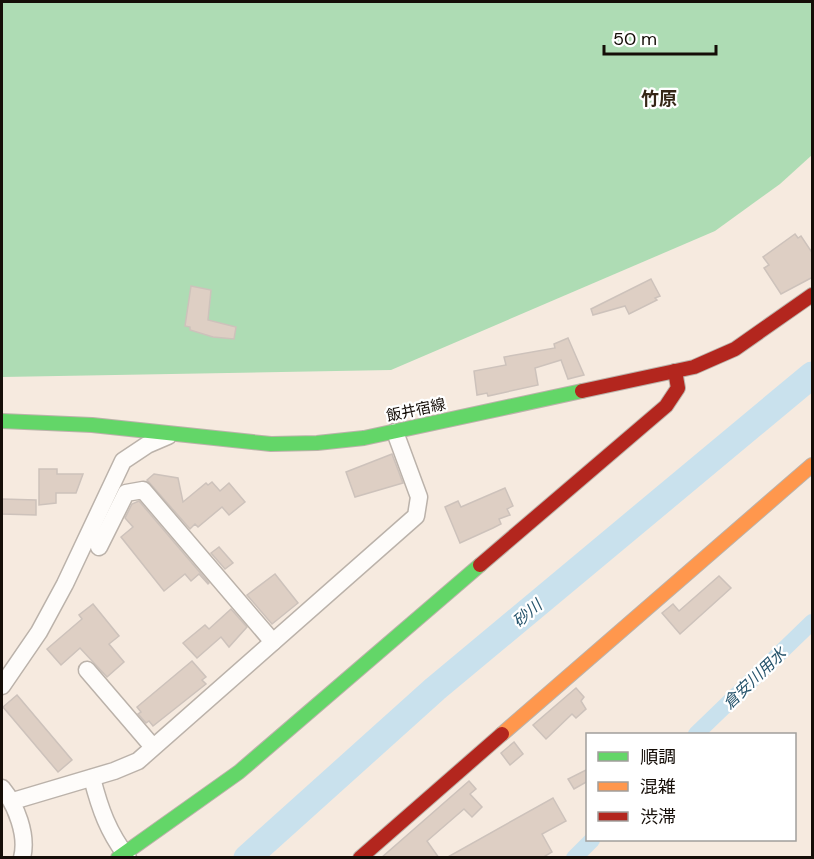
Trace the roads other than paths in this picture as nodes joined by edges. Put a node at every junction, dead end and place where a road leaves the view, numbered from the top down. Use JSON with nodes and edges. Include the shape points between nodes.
{"nodes":[{"id":1,"x":813,"y":295,"type":"edge"},
{"id":2,"x":675,"y":371,"type":"junction"},
{"id":3,"x":2,"y":421,"type":"edge"},
{"id":4,"x":395,"y":432,"type":"junction"},
{"id":5,"x":173,"y":434,"type":"junction"},
{"id":6,"x":813,"y":465,"type":"edge"},
{"id":7,"x":99,"y":547,"type":"dead end"},
{"id":8,"x":273,"y":642,"type":"junction"},
{"id":9,"x":87,"y":670,"type":"dead end"},
{"id":10,"x":2,"y":686,"type":"edge"},
{"id":11,"x":153,"y":747,"type":"junction"},
{"id":12,"x":92,"y":778,"type":"junction"},
{"id":13,"x":2,"y":788,"type":"edge"},
{"id":14,"x":13,"y":801,"type":"junction"},
{"id":15,"x":123,"y":856,"type":"edge"},
{"id":16,"x":22,"y":858,"type":"edge"},
{"id":17,"x":360,"y":858,"type":"edge"}],
"edges":[{"from":1,"to":2,"type":"street","name":"飯井宿線","via":[[735,349]]},
{"from":2,"to":4,"type":"street","name":"飯井宿線"},
{"from":2,"to":15,"type":"street","via":[[678,388],[666,405],[239,772]]},
{"from":3,"to":5,"type":"street","name":"飯井宿線"},
{"from":4,"to":5,"type":"street","name":"飯井宿線","via":[[271,444]]},
{"from":4,"to":8,"type":"street","via":[[420,497],[416,516]]},
{"from":5,"to":10,"type":"street","via":[[123,461],[60,594]]},
{"from":6,"to":17,"type":"street"},
{"from":7,"to":8,"type":"street","via":[[126,493],[143,490]]},
{"from":8,"to":11,"type":"street"},
{"from":9,"to":11,"type":"street"},
{"from":11,"to":12,"type":"street","via":[[138,761]]},
{"from":12,"to":14,"type":"street"},
{"from":12,"to":15,"type":"street","via":[[102,818]]},
{"from":13,"to":14,"type":"street"},
{"from":14,"to":16,"type":"street"}]}
